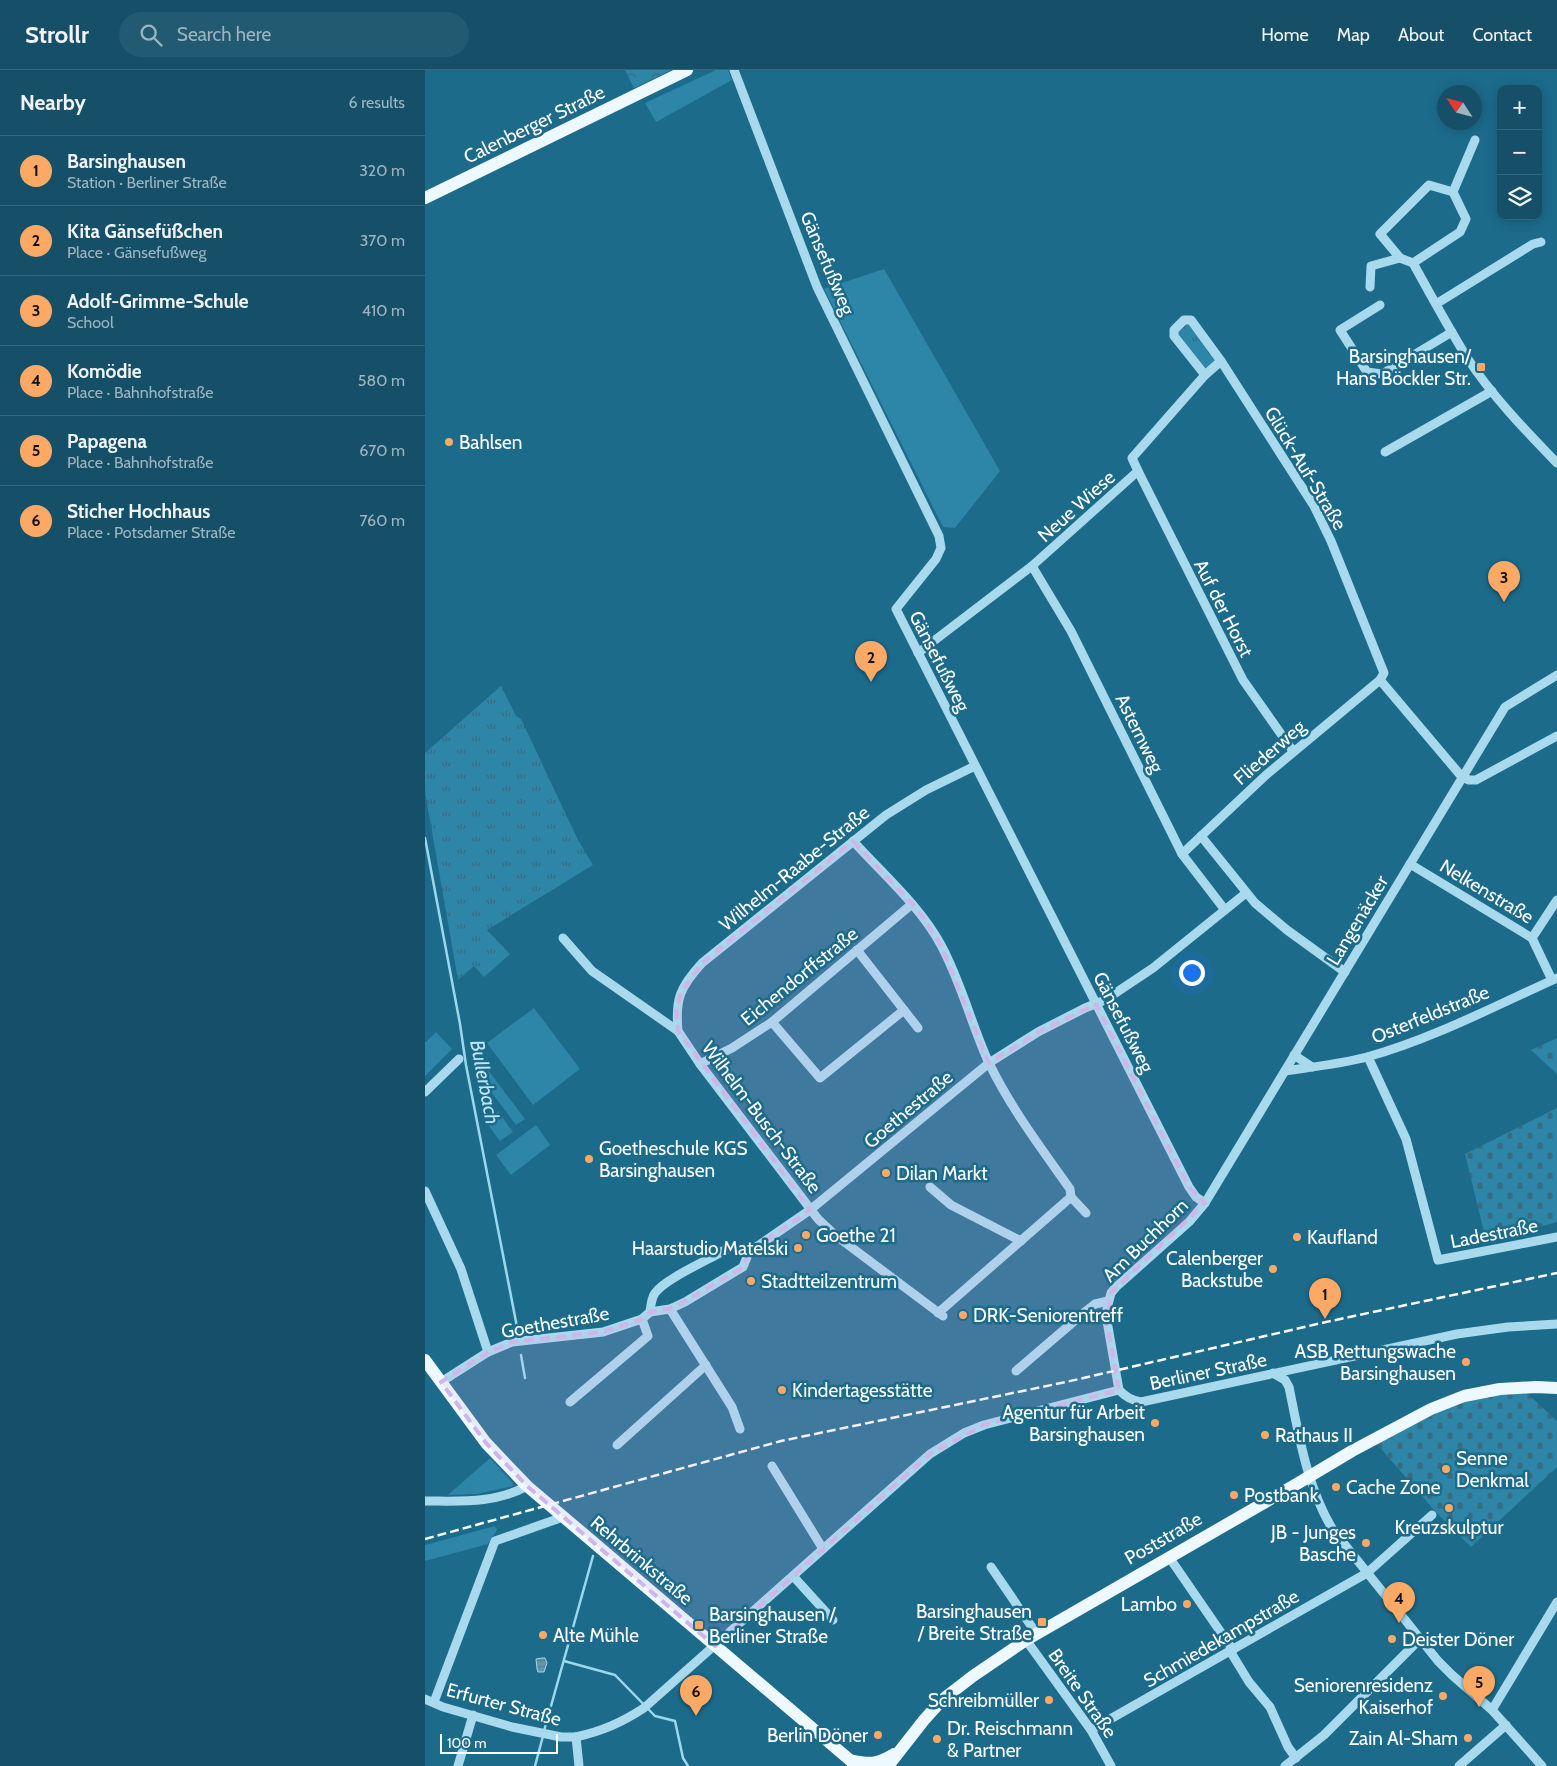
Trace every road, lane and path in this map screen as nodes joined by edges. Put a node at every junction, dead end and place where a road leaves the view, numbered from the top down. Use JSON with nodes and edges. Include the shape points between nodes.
{"nodes":[{"id":1,"x":687,"y":70,"type":"edge"},
{"id":2,"x":735,"y":71,"type":"edge"},
{"id":3,"x":1475,"y":140,"type":"dead end"},
{"id":4,"x":1453,"y":192,"type":"junction"},
{"id":5,"x":425,"y":198,"type":"edge"},
{"id":6,"x":1541,"y":242,"type":"dead end"},
{"id":7,"x":1400,"y":258,"type":"junction"},
{"id":8,"x":1413,"y":263,"type":"junction"},
{"id":9,"x":1370,"y":287,"type":"dead end"},
{"id":10,"x":1436,"y":304,"type":"junction"},
{"id":11,"x":1379,"y":305,"type":"dead end"},
{"id":12,"x":1452,"y":332,"type":"junction"},
{"id":13,"x":1221,"y":361,"type":"junction"},
{"id":14,"x":1205,"y":375,"type":"junction"},
{"id":15,"x":1492,"y":391,"type":"junction"},
{"id":16,"x":1385,"y":452,"type":"dead end"},
{"id":17,"x":1557,"y":463,"type":"edge"},
{"id":18,"x":1138,"y":472,"type":"junction"},
{"id":19,"x":1032,"y":566,"type":"junction"},
{"id":20,"x":918,"y":653,"type":"junction"},
{"id":21,"x":1557,"y":675,"type":"edge"},
{"id":22,"x":1380,"y":680,"type":"junction"},
{"id":23,"x":1557,"y":736,"type":"edge"},
{"id":24,"x":1293,"y":751,"type":"junction"},
{"id":25,"x":975,"y":766,"type":"junction"},
{"id":26,"x":1462,"y":777,"type":"junction"},
{"id":27,"x":1201,"y":836,"type":"junction"},
{"id":28,"x":853,"y":841,"type":"junction"},
{"id":29,"x":1182,"y":854,"type":"junction"},
{"id":30,"x":1410,"y":864,"type":"junction"},
{"id":31,"x":1246,"y":893,"type":"junction"},
{"id":32,"x":1557,"y":900,"type":"edge"},
{"id":33,"x":912,"y":904,"type":"junction"},
{"id":34,"x":1225,"y":910,"type":"junction"},
{"id":35,"x":563,"y":938,"type":"dead end"},
{"id":36,"x":1532,"y":938,"type":"junction"},
{"id":37,"x":857,"y":950,"type":"junction"},
{"id":38,"x":1345,"y":972,"type":"junction"},
{"id":39,"x":1555,"y":979,"type":"edge"},
{"id":40,"x":1096,"y":1004,"type":"junction"},
{"id":41,"x":904,"y":1010,"type":"junction"},
{"id":42,"x":772,"y":1022,"type":"junction"},
{"id":43,"x":918,"y":1028,"type":"dead end"},
{"id":44,"x":678,"y":1031,"type":"junction"},
{"id":45,"x":1294,"y":1055,"type":"junction"},
{"id":46,"x":1368,"y":1057,"type":"junction"},
{"id":47,"x":459,"y":1059,"type":"dead end"},
{"id":48,"x":989,"y":1063,"type":"junction"},
{"id":49,"x":700,"y":1064,"type":"junction"},
{"id":50,"x":1312,"y":1067,"type":"junction"},
{"id":51,"x":1285,"y":1071,"type":"junction"},
{"id":52,"x":425,"y":1092,"type":"edge"},
{"id":53,"x":930,"y":1188,"type":"dead end"},
{"id":54,"x":425,"y":1191,"type":"edge"},
{"id":55,"x":1071,"y":1197,"type":"junction"},
{"id":56,"x":1205,"y":1203,"type":"junction"},
{"id":57,"x":810,"y":1210,"type":"junction"},
{"id":58,"x":1086,"y":1213,"type":"dead end"},
{"id":59,"x":1557,"y":1237,"type":"edge"},
{"id":60,"x":1021,"y":1241,"type":"junction"},
{"id":61,"x":749,"y":1252,"type":"junction"},
{"id":62,"x":1108,"y":1301,"type":"junction"},
{"id":63,"x":670,"y":1309,"type":"junction"},
{"id":64,"x":650,"y":1312,"type":"junction"},
{"id":65,"x":642,"y":1319,"type":"junction"},
{"id":66,"x":1557,"y":1324,"type":"edge"},
{"id":67,"x":487,"y":1352,"type":"junction"},
{"id":68,"x":425,"y":1360,"type":"edge"},
{"id":69,"x":706,"y":1365,"type":"junction"},
{"id":70,"x":1016,"y":1371,"type":"dead end"},
{"id":71,"x":1273,"y":1373,"type":"junction"},
{"id":72,"x":441,"y":1382,"type":"junction"},
{"id":73,"x":1557,"y":1388,"type":"edge"},
{"id":74,"x":1119,"y":1390,"type":"junction"},
{"id":75,"x":570,"y":1402,"type":"dead end"},
{"id":76,"x":740,"y":1428,"type":"dead end"},
{"id":77,"x":617,"y":1445,"type":"dead end"},
{"id":78,"x":772,"y":1466,"type":"dead end"},
{"id":79,"x":1310,"y":1476,"type":"junction"},
{"id":80,"x":527,"y":1486,"type":"junction"},
{"id":81,"x":425,"y":1501,"type":"edge"},
{"id":82,"x":1432,"y":1515,"type":"dead end"},
{"id":83,"x":563,"y":1517,"type":"junction"},
{"id":84,"x":823,"y":1549,"type":"junction"},
{"id":85,"x":1169,"y":1557,"type":"junction"},
{"id":86,"x":991,"y":1567,"type":"dead end"},
{"id":87,"x":1367,"y":1574,"type":"junction"},
{"id":88,"x":793,"y":1576,"type":"junction"},
{"id":89,"x":1557,"y":1602,"type":"edge"},
{"id":90,"x":833,"y":1620,"type":"dead end"},
{"id":91,"x":1031,"y":1636,"type":"junction"},
{"id":92,"x":1419,"y":1639,"type":"junction"},
{"id":93,"x":715,"y":1646,"type":"junction"},
{"id":94,"x":1231,"y":1650,"type":"junction"},
{"id":95,"x":429,"y":1701,"type":"edge"},
{"id":96,"x":1492,"y":1710,"type":"junction"},
{"id":97,"x":473,"y":1715,"type":"junction"},
{"id":98,"x":1506,"y":1726,"type":"junction"},
{"id":99,"x":1091,"y":1730,"type":"junction"},
{"id":100,"x":576,"y":1737,"type":"junction"},
{"id":101,"x":900,"y":1750,"type":"junction"},
{"id":102,"x":853,"y":1763,"type":"edge"},
{"id":103,"x":1293,"y":1763,"type":"edge"},
{"id":104,"x":458,"y":1766,"type":"edge"},
{"id":105,"x":579,"y":1766,"type":"edge"},
{"id":106,"x":888,"y":1766,"type":"edge"},
{"id":107,"x":1111,"y":1766,"type":"edge"},
{"id":108,"x":1459,"y":1766,"type":"edge"},
{"id":109,"x":1542,"y":1766,"type":"edge"}],
"edges":[{"from":1,"to":5,"type":"main road","name":"Calenberger Straße"},
{"from":2,"to":20,"type":"street","name":"Gänsefußweg","via":[[817,287],[939,536],[941,548],[936,559],[896,609]]},
{"from":3,"to":4,"type":"street"},
{"from":4,"to":7,"type":"street","via":[[1429,185],[1380,234]]},
{"from":4,"to":8,"type":"street","via":[[1466,219],[1460,232]]},
{"from":6,"to":10,"type":"street"},
{"from":7,"to":8,"type":"street"},
{"from":7,"to":9,"type":"street","via":[[1371,266]]},
{"from":8,"to":10,"type":"street"},
{"from":10,"to":12,"type":"street"},
{"from":11,"to":12,"type":"street","via":[[1340,330],[1367,372],[1382,374]]},
{"from":12,"to":15,"type":"street"},
{"from":13,"to":14,"type":"street","name":"Neue Wiese"},
{"from":13,"to":14,"type":"street","name":"Glück-Auf-Straße","via":[[1191,320],[1185,320],[1174,330],[1174,336]]},
{"from":13,"to":22,"type":"street","name":"Glück-Auf-Straße","via":[[1314,506],[1384,673]]},
{"from":14,"to":18,"type":"street","name":"Neue Wiese","via":[[1132,458]]},
{"from":15,"to":16,"type":"street"},
{"from":15,"to":17,"type":"street"},
{"from":18,"to":19,"type":"street","name":"Neue Wiese"},
{"from":18,"to":24,"type":"street","name":"Auf der Horst","via":[[1243,680]]},
{"from":19,"to":20,"type":"street","name":"Neue Wiese"},
{"from":19,"to":29,"type":"street","name":"Asternweg","via":[[1071,631]]},
{"from":20,"to":25,"type":"street","name":"Gänsefußweg"},
{"from":21,"to":26,"type":"street","name":"Langenäcker","via":[[1505,707]]},
{"from":22,"to":24,"type":"street","name":"Fliederweg"},
{"from":22,"to":26,"type":"street"},
{"from":23,"to":26,"type":"street","via":[[1476,780]]},
{"from":24,"to":27,"type":"street","name":"Fliederweg"},
{"from":25,"to":28,"type":"street","name":"Wilhelm-Raabe-Straße","via":[[926,790]]},
{"from":25,"to":40,"type":"street","name":"Gänsefußweg"},
{"from":26,"to":30,"type":"street","name":"Langenäcker"},
{"from":27,"to":29,"type":"street","name":"Fliederweg"},
{"from":27,"to":31,"type":"street"},
{"from":28,"to":33,"type":"street"},
{"from":28,"to":44,"type":"street","name":"Wilhelm-Raabe-Straße","via":[[702,963],[681,992],[676,1011]]},
{"from":29,"to":34,"type":"street","name":"Asternweg"},
{"from":30,"to":36,"type":"street","name":"Nelkenstraße"},
{"from":30,"to":38,"type":"street","name":"Langenäcker"},
{"from":31,"to":34,"type":"street","name":"Goethestraße"},
{"from":31,"to":38,"type":"street","via":[[1287,930]]},
{"from":32,"to":36,"type":"street"},
{"from":33,"to":37,"type":"street","name":"Eichendorffstraße"},
{"from":33,"to":48,"type":"street","via":[[941,945]]},
{"from":34,"to":40,"type":"street","name":"Goethestraße","via":[[1153,968]]},
{"from":35,"to":44,"type":"street","name":"Wilhelm-Busch-Straße","via":[[592,971]]},
{"from":36,"to":39,"type":"street","name":"Nelkenstraße"},
{"from":37,"to":41,"type":"street"},
{"from":37,"to":42,"type":"street","name":"Eichendorffstraße"},
{"from":38,"to":45,"type":"street","name":"Langenäcker"},
{"from":39,"to":46,"type":"street","name":"Osterfeldstraße","via":[[1423,1037]]},
{"from":40,"to":48,"type":"street","name":"Goethestraße","via":[[1038,1032]]},
{"from":40,"to":56,"type":"street","name":"Gänsefußweg","via":[[1189,1188]]},
{"from":41,"to":42,"type":"street","via":[[820,1078]]},
{"from":41,"to":43,"type":"street"},
{"from":42,"to":49,"type":"street","name":"Eichendorffstraße"},
{"from":44,"to":49,"type":"street","name":"Wilhelm-Busch-Straße"},
{"from":45,"to":50,"type":"street"},
{"from":45,"to":51,"type":"street","name":"Langenäcker"},
{"from":46,"to":50,"type":"street","name":"Osterfeldstraße"},
{"from":46,"to":59,"type":"street","name":"Ladestraße","via":[[1406,1139],[1438,1260]]},
{"from":47,"to":52,"type":"street"},
{"from":48,"to":55,"type":"street","via":[[1023,1123],[1070,1189]]},
{"from":48,"to":57,"type":"street","name":"Goethestraße"},
{"from":49,"to":57,"type":"street","name":"Wilhelm-Busch-Straße"},
{"from":50,"to":51,"type":"street","name":"Osterfeldstraße"},
{"from":51,"to":56,"type":"street","name":"Langenäcker"},
{"from":53,"to":60,"type":"street","via":[[951,1206]]},
{"from":54,"to":67,"type":"street","via":[[461,1269]]},
{"from":55,"to":58,"type":"street"},
{"from":55,"to":60,"type":"street"},
{"from":56,"to":62,"type":"street","name":"Am Buchhorn","via":[[1189,1222],[1116,1287]]},
{"from":57,"to":60,"type":"street","name":"Wilhelm-Busch-Straße","via":[[835,1235],[941,1315]]},
{"from":57,"to":61,"type":"street","name":"Goethestraße"},
{"from":61,"to":63,"type":"street","name":"Goethestraße","via":[[743,1267]]},
{"from":61,"to":64,"type":"street","name":"Goethestraße","via":[[733,1248],[725,1250],[661,1287],[651,1302]]},
{"from":62,"to":70,"type":"street","name":"Am Buchhorn","via":[[1085,1311]]},
{"from":62,"to":74,"type":"street","name":"Am Buchhorn","via":[[1107,1321]]},
{"from":63,"to":64,"type":"street","name":"Goethestraße"},
{"from":63,"to":69,"type":"street"},
{"from":64,"to":65,"type":"street","name":"Goethestraße"},
{"from":65,"to":67,"type":"street","name":"Goethestraße","via":[[603,1332],[512,1342]]},
{"from":65,"to":75,"type":"street","via":[[648,1336]]},
{"from":66,"to":71,"type":"street","name":"Berliner Straße","via":[[1457,1334]]},
{"from":67,"to":72,"type":"street","name":"Goethestraße"},
{"from":68,"to":72,"type":"main road","name":"Rehrbrinkstraße"},
{"from":69,"to":76,"type":"street","via":[[732,1407]]},
{"from":69,"to":77,"type":"street"},
{"from":71,"to":74,"type":"street","name":"Berliner Straße","via":[[1141,1402],[1132,1401]]},
{"from":71,"to":79,"type":"street","via":[[1285,1380],[1289,1387]]},
{"from":72,"to":80,"type":"main road","name":"Rehrbrinkstraße","via":[[486,1442]]},
{"from":73,"to":79,"type":"main road","name":"Poststraße","via":[[1500,1389],[1463,1396],[1398,1426]]},
{"from":74,"to":84,"type":"street","via":[[1024,1413],[965,1433],[930,1454]]},
{"from":78,"to":84,"type":"street"},
{"from":79,"to":85,"type":"main road","name":"Poststraße"},
{"from":79,"to":87,"type":"street","via":[[1322,1512]]},
{"from":80,"to":81,"type":"street","via":[[490,1500]]},
{"from":80,"to":83,"type":"main road","name":"Rehrbrinkstraße"},
{"from":82,"to":87,"type":"street","name":"Schmiedekampstraße"},
{"from":83,"to":93,"type":"main road","name":"Rehrbrinkstraße"},
{"from":83,"to":95,"type":"street","via":[[495,1541]]},
{"from":84,"to":88,"type":"street"},
{"from":85,"to":91,"type":"main road","name":"Poststraße"},
{"from":85,"to":94,"type":"street"},
{"from":86,"to":91,"type":"street"},
{"from":87,"to":92,"type":"street"},
{"from":87,"to":94,"type":"street","name":"Schmiedekampstraße"},
{"from":88,"to":90,"type":"street"},
{"from":88,"to":93,"type":"street"},
{"from":89,"to":96,"type":"street"},
{"from":91,"to":99,"type":"street","name":"Breite Straße"},
{"from":91,"to":101,"type":"main road","name":"Poststraße","via":[[942,1700]]},
{"from":92,"to":96,"type":"street","via":[[1451,1675]]},
{"from":92,"to":103,"type":"street"},
{"from":93,"to":100,"type":"street","name":"Erfurter Straße","via":[[647,1706],[615,1725]]},
{"from":93,"to":102,"type":"main road","name":"Rehrbrinkstraße"},
{"from":94,"to":99,"type":"street","name":"Schmiedekampstraße"},
{"from":94,"to":103,"type":"street","via":[[1249,1682],[1270,1708]]},
{"from":95,"to":97,"type":"street","name":"Erfurter Straße"},
{"from":96,"to":98,"type":"street"},
{"from":97,"to":100,"type":"street","name":"Erfurter Straße","via":[[544,1734]]},
{"from":97,"to":104,"type":"street"},
{"from":98,"to":108,"type":"street"},
{"from":98,"to":109,"type":"street"},
{"from":99,"to":107,"type":"street","name":"Breite Straße"},
{"from":100,"to":105,"type":"street"},
{"from":101,"to":102,"type":"main road","via":[[882,1762]]},
{"from":101,"to":106,"type":"main road","name":"Poststraße"}]}
